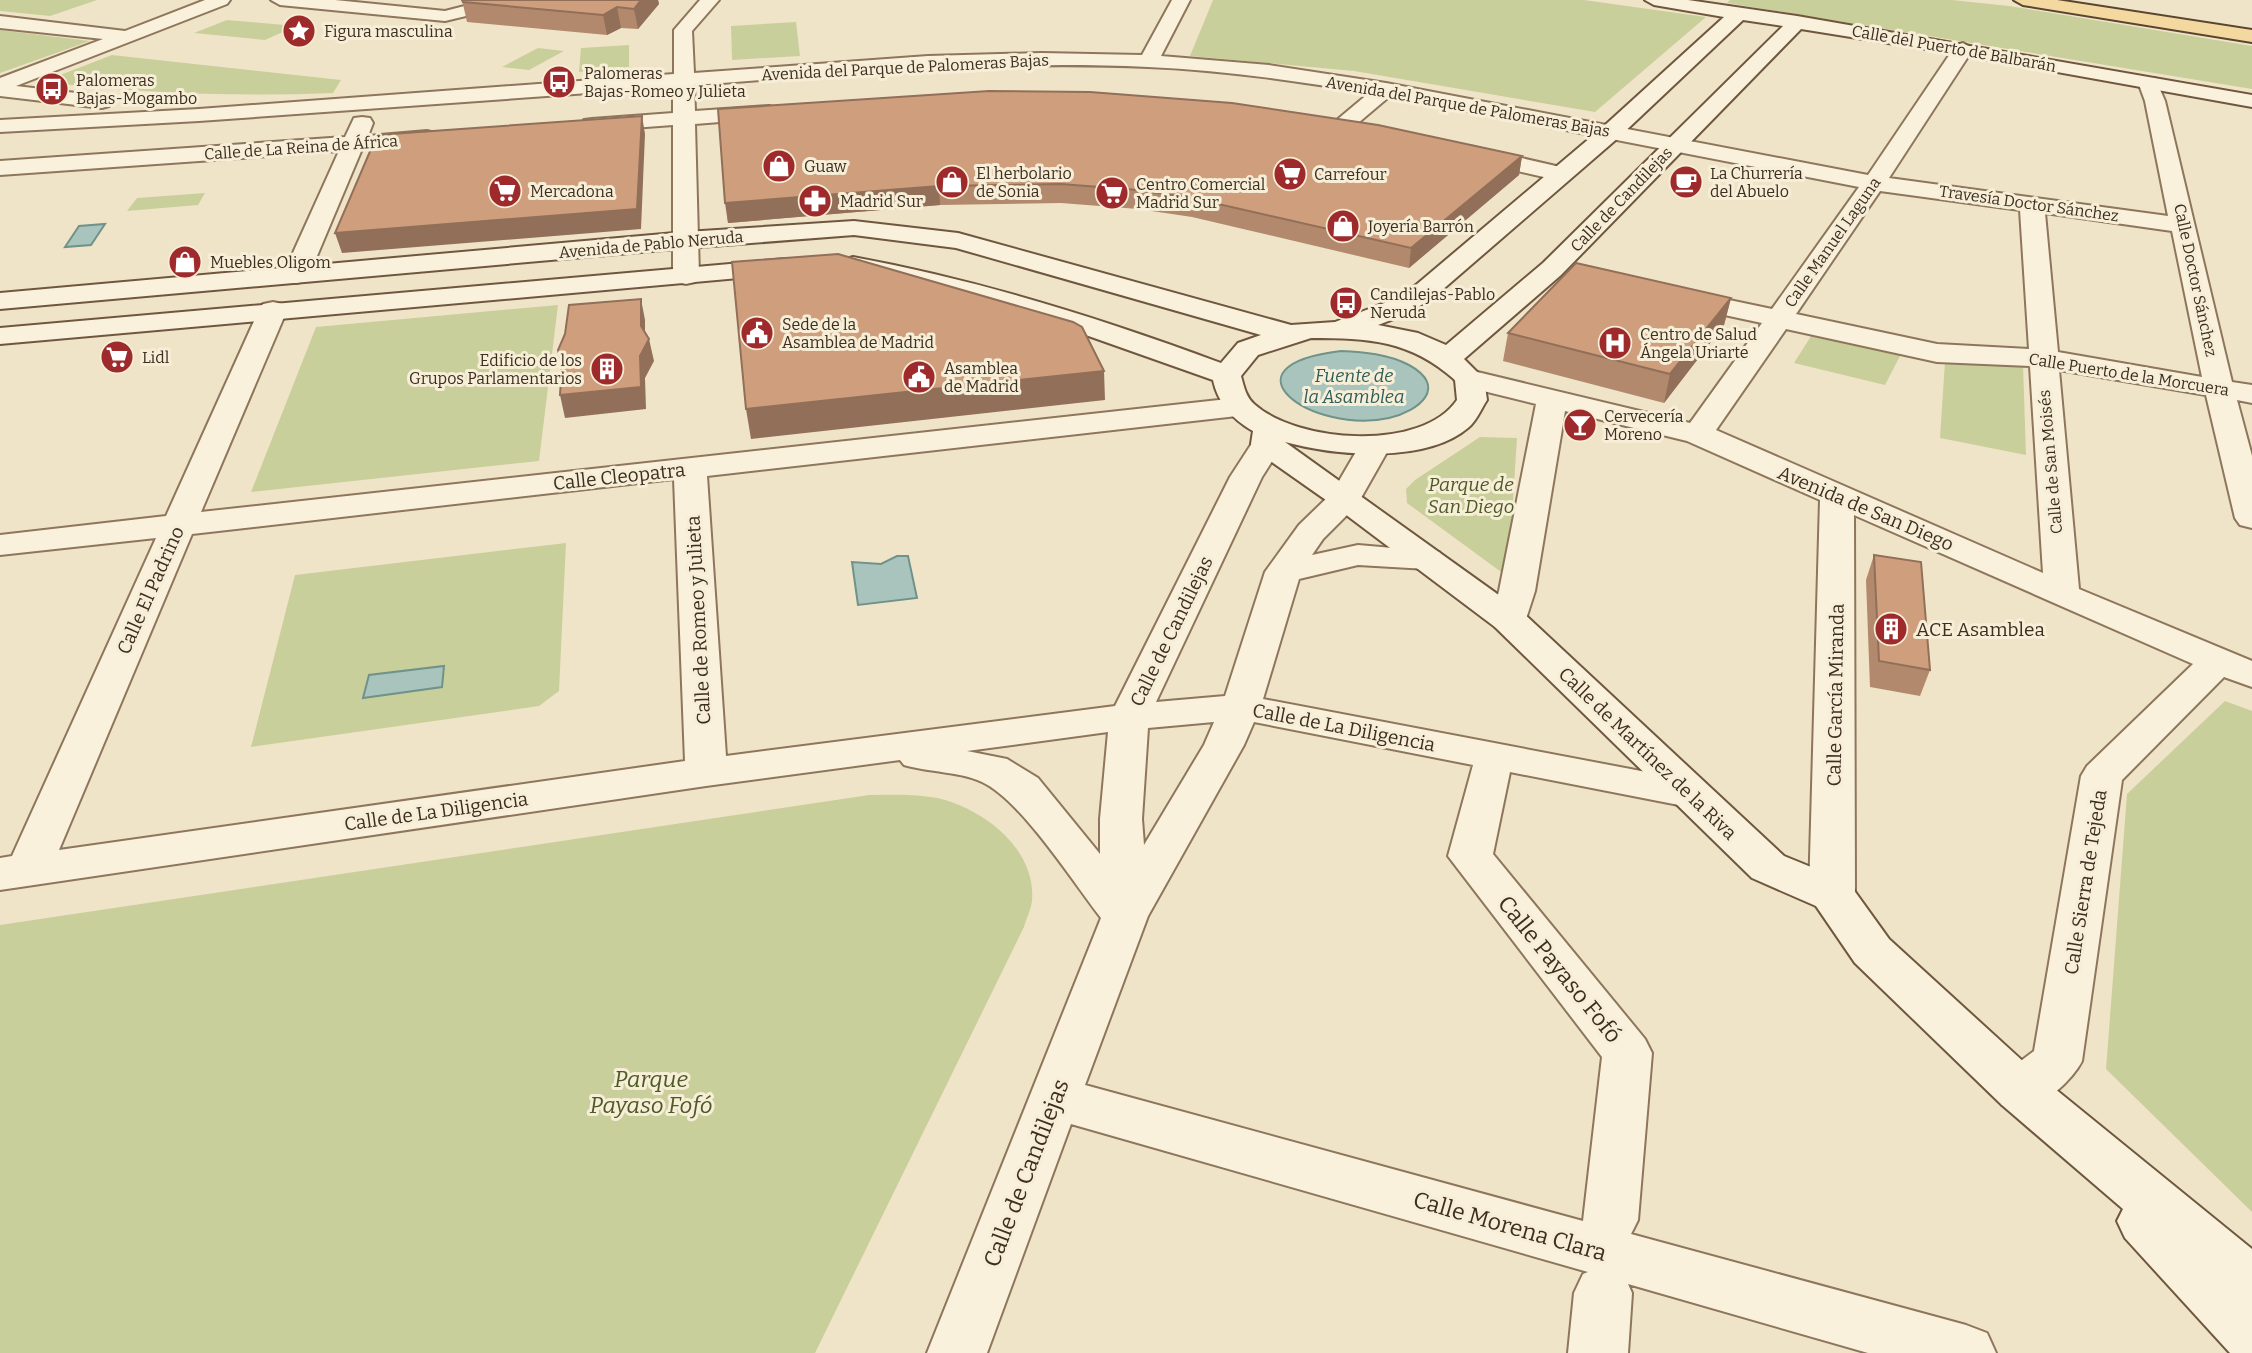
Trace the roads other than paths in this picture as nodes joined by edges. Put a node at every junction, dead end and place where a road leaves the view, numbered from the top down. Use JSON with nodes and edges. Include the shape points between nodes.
{"nodes":[{"id":1,"x":221,"y":0,"type":"edge"},
{"id":2,"x":280,"y":0,"type":"edge"},
{"id":3,"x":510,"y":0,"type":"edge"},
{"id":4,"x":710,"y":0,"type":"edge"},
{"id":5,"x":1181,"y":0,"type":"edge"},
{"id":6,"x":1654,"y":0,"type":"edge"},
{"id":7,"x":2023,"y":0,"type":"edge"},
{"id":8,"x":2044,"y":1,"type":"edge"},
{"id":9,"x":1732,"y":18,"type":"junction"},
{"id":10,"x":0,"y":23,"type":"edge"},
{"id":11,"x":1791,"y":27,"type":"junction"},
{"id":12,"x":125,"y":35,"type":"junction"},
{"id":13,"x":2252,"y":36,"type":"edge"},
{"id":14,"x":1963,"y":49,"type":"junction"},
{"id":15,"x":1149,"y":61,"type":"junction"},
{"id":16,"x":684,"y":79,"type":"junction"},
{"id":17,"x":2148,"y":82,"type":"junction"},
{"id":18,"x":0,"y":85,"type":"edge"},
{"id":19,"x":1386,"y":89,"type":"junction"},
{"id":20,"x":0,"y":90,"type":"edge"},
{"id":21,"x":51,"y":98,"type":"junction"},
{"id":22,"x":2252,"y":101,"type":"edge"},
{"id":23,"x":304,"y":105,"type":"junction"},
{"id":24,"x":368,"y":105,"type":"dead end"},
{"id":25,"x":794,"y":111,"type":"edge"},
{"id":26,"x":684,"y":118,"type":"junction"},
{"id":27,"x":1316,"y":121,"type":"edge"},
{"id":28,"x":1343,"y":124,"type":"junction"},
{"id":29,"x":36,"y":125,"type":"junction"},
{"id":30,"x":0,"y":126,"type":"edge"},
{"id":31,"x":565,"y":127,"type":"edge"},
{"id":32,"x":1369,"y":130,"type":"edge"},
{"id":33,"x":1611,"y":132,"type":"junction"},
{"id":34,"x":446,"y":136,"type":"edge"},
{"id":35,"x":353,"y":143,"type":"junction"},
{"id":36,"x":1675,"y":143,"type":"junction"},
{"id":37,"x":1448,"y":148,"type":"edge"},
{"id":38,"x":0,"y":168,"type":"edge"},
{"id":39,"x":1561,"y":174,"type":"junction"},
{"id":40,"x":1874,"y":183,"type":"junction"},
{"id":41,"x":2032,"y":203,"type":"junction"},
{"id":42,"x":2184,"y":225,"type":"junction"},
{"id":43,"x":686,"y":240,"type":"junction"},
{"id":44,"x":1552,"y":269,"type":"junction"},
{"id":45,"x":296,"y":275,"type":"junction"},
{"id":46,"x":686,"y":276,"type":"junction"},
{"id":47,"x":1586,"y":276,"type":"edge"},
{"id":48,"x":1650,"y":290,"type":"edge"},
{"id":49,"x":0,"y":301,"type":"edge"},
{"id":50,"x":273,"y":310,"type":"junction"},
{"id":51,"x":1779,"y":319,"type":"junction"},
{"id":52,"x":1339,"y":330,"type":"junction"},
{"id":53,"x":1290,"y":334,"type":"junction"},
{"id":54,"x":0,"y":336,"type":"edge"},
{"id":55,"x":2042,"y":358,"type":"junction"},
{"id":56,"x":1458,"y":368,"type":"junction"},
{"id":57,"x":1226,"y":375,"type":"junction"},
{"id":58,"x":2219,"y":388,"type":"junction"},
{"id":59,"x":2252,"y":394,"type":"edge"},
{"id":60,"x":1552,"y":397,"type":"junction"},
{"id":61,"x":1237,"y":407,"type":"junction"},
{"id":62,"x":1698,"y":433,"type":"junction"},
{"id":63,"x":1268,"y":436,"type":"junction"},
{"id":64,"x":1375,"y":445,"type":"junction"},
{"id":65,"x":690,"y":468,"type":"junction"},
{"id":66,"x":1837,"y":497,"type":"junction"},
{"id":67,"x":1345,"y":498,"type":"junction"},
{"id":68,"x":2252,"y":518,"type":"edge"},
{"id":69,"x":179,"y":525,"type":"junction"},
{"id":70,"x":0,"y":545,"type":"edge"},
{"id":71,"x":1427,"y":559,"type":"junction"},
{"id":72,"x":1283,"y":572,"type":"junction"},
{"id":73,"x":2062,"y":595,"type":"junction"},
{"id":74,"x":1508,"y":619,"type":"junction"},
{"id":75,"x":2235,"y":668,"type":"edge"},
{"id":76,"x":1241,"y":707,"type":"junction"},
{"id":77,"x":1129,"y":717,"type":"junction"},
{"id":78,"x":872,"y":750,"type":"junction"},
{"id":79,"x":1490,"y":770,"type":"dead end"},
{"id":80,"x":705,"y":772,"type":"junction"},
{"id":81,"x":1689,"y":793,"type":"junction"},
{"id":82,"x":14,"y":872,"type":"edge"},
{"id":83,"x":1832,"y":894,"type":"junction"},
{"id":84,"x":1125,"y":916,"type":"junction"},
{"id":85,"x":2020,"y":1090,"type":"junction"},
{"id":86,"x":1055,"y":1098,"type":"junction"},
{"id":87,"x":1610,"y":1220,"type":"dead end"},
{"id":88,"x":2252,"y":1284,"type":"edge"},
{"id":89,"x":1603,"y":1293,"type":"dead end"},
{"id":90,"x":2252,"y":1335,"type":"edge"},
{"id":91,"x":957,"y":1353,"type":"edge"},
{"id":92,"x":1598,"y":1353,"type":"edge"},
{"id":93,"x":1966,"y":1353,"type":"edge"}],
"edges":[{"from":1,"to":12,"type":"street"},
{"from":2,"to":3,"type":"street","via":[[445,16]]},
{"from":4,"to":16,"type":"street","via":[[682,30]]},
{"from":5,"to":15,"type":"street"},
{"from":6,"to":9,"type":"street","name":"Calle del Puerto de Balbarán"},
{"from":7,"to":8,"type":"main road"},
{"from":8,"to":13,"type":"main road"},
{"from":9,"to":11,"type":"street","name":"Calle del Puerto de Balbarán"},
{"from":9,"to":33,"type":"street"},
{"from":10,"to":12,"type":"street"},
{"from":11,"to":14,"type":"street","name":"Calle del Puerto de Balbarán"},
{"from":11,"to":36,"type":"street","name":"Calle de Candilejas"},
{"from":12,"to":18,"type":"street"},
{"from":14,"to":17,"type":"street","name":"Calle del Puerto de Balbarán"},
{"from":14,"to":40,"type":"street","name":"Calle Manuel Laguna"},
{"from":15,"to":16,"type":"street","name":"Avenida del Parque de Palomeras Bajas","via":[[928,62]]},
{"from":15,"to":19,"type":"street","name":"Avenida del Parque de Palomeras Bajas","via":[[1269,71]]},
{"from":16,"to":23,"type":"street","name":"Avenida del Parque de Palomeras Bajas"},
{"from":16,"to":26,"type":"street"},
{"from":17,"to":22,"type":"street","name":"Calle del Puerto de Balbarán"},
{"from":17,"to":42,"type":"street","name":"Calle Doctor Sánchez"},
{"from":19,"to":28,"type":"street"},
{"from":19,"to":33,"type":"street","name":"Avenida del Parque de Palomeras Bajas"},
{"from":20,"to":21,"type":"street","name":"Avenida del Parque de Palomeras Bajas"},
{"from":21,"to":23,"type":"street","name":"Avenida del Parque de Palomeras Bajas","via":[[206,106]]},
{"from":21,"to":29,"type":"street","via":[[51,110]]},
{"from":23,"to":29,"type":"street","name":"Avenida del Parque de Palomeras Bajas"},
{"from":24,"to":35,"type":"street"},
{"from":25,"to":26,"type":"street"},
{"from":26,"to":31,"type":"street"},
{"from":26,"to":43,"type":"street"},
{"from":27,"to":28,"type":"street"},
{"from":28,"to":32,"type":"street"},
{"from":29,"to":30,"type":"street","name":"Avenida del Parque de Palomeras Bajas"},
{"from":29,"to":38,"type":"street"},
{"from":33,"to":36,"type":"street","name":"Avenida del Parque de Palomeras Bajas"},
{"from":33,"to":39,"type":"street"},
{"from":34,"to":35,"type":"street","name":"Calle de La Reina de África"},
{"from":35,"to":38,"type":"street","name":"Calle de La Reina de África"},
{"from":35,"to":45,"type":"street"},
{"from":36,"to":40,"type":"street","name":"Avenida del Parque de Palomeras Bajas"},
{"from":36,"to":44,"type":"street","name":"Calle de Candilejas"},
{"from":37,"to":39,"type":"street"},
{"from":39,"to":52,"type":"street","via":[[1425,291]]},
{"from":40,"to":41,"type":"street","name":"Travesía Doctor Sánchez"},
{"from":40,"to":51,"type":"street","name":"Calle Manuel Laguna"},
{"from":41,"to":42,"type":"street","name":"Travesía Doctor Sánchez"},
{"from":41,"to":55,"type":"street","name":"Calle de San Moisés"},
{"from":42,"to":58,"type":"street","name":"Calle Doctor Sánchez"},
{"from":43,"to":45,"type":"street","name":"Avenida de Pablo Neruda"},
{"from":43,"to":46,"type":"street"},
{"from":43,"to":53,"type":"street","name":"Avenida de Pablo Neruda","via":[[854,228],[958,241]]},
{"from":44,"to":47,"type":"street"},
{"from":44,"to":56,"type":"street","name":"Calle de Candilejas"},
{"from":45,"to":49,"type":"street","name":"Avenida de Pablo Neruda"},
{"from":46,"to":50,"type":"street","name":"Avenida de Pablo Neruda"},
{"from":46,"to":57,"type":"street","name":"Avenida de Pablo Neruda","via":[[839,263],[917,275],[1111,331]]},
{"from":48,"to":51,"type":"street","name":"Calle Puerto de la Morcuera"},
{"from":50,"to":54,"type":"street","name":"Avenida de Pablo Neruda"},
{"from":50,"to":69,"type":"street","name":"Calle El Padrino"},
{"from":51,"to":55,"type":"street","name":"Calle Puerto de la Morcuera","via":[[1937,353]]},
{"from":51,"to":62,"type":"street","name":"Calle Manuel Laguna"},
{"from":52,"to":53,"type":"street"},
{"from":52,"to":56,"type":"street","name":"Avenida de San Diego","via":[[1416,342]]},
{"from":53,"to":57,"type":"street","via":[[1248,349]]},
{"from":55,"to":58,"type":"street","name":"Calle Puerto de la Morcuera"},
{"from":55,"to":73,"type":"street","name":"Calle de San Moisés"},
{"from":56,"to":60,"type":"street","name":"Avenida de San Diego"},
{"from":56,"to":64,"type":"street","via":[[1472,400],[1458,421],[1421,438]]},
{"from":57,"to":61,"type":"street","via":[[1226,389]]},
{"from":58,"to":59,"type":"street","name":"Calle Puerto de la Morcuera"},
{"from":58,"to":68,"type":"street","name":"Calle Doctor Sánchez"},
{"from":60,"to":62,"type":"street","name":"Avenida de San Diego"},
{"from":60,"to":74,"type":"street"},
{"from":61,"to":63,"type":"street","name":"Calle de Martínez de la Riva"},
{"from":61,"to":65,"type":"street","name":"Calle Cleopatra"},
{"from":62,"to":66,"type":"street","name":"Avenida de San Diego"},
{"from":63,"to":64,"type":"street"},
{"from":63,"to":67,"type":"street","name":"Calle de Martínez de la Riva"},
{"from":63,"to":77,"type":"street","name":"Calle de Candilejas"},
{"from":64,"to":67,"type":"street","name":"Calle de Candilejas"},
{"from":65,"to":69,"type":"street","name":"Calle Cleopatra"},
{"from":65,"to":80,"type":"street","name":"Calle de Romeo y Julieta"},
{"from":66,"to":73,"type":"street","name":"Avenida de San Diego"},
{"from":66,"to":83,"type":"street","name":"Calle García Miranda"},
{"from":67,"to":71,"type":"street","name":"Calle de Martínez de la Riva"},
{"from":67,"to":72,"type":"street","name":"Calle de Candilejas","via":[[1311,533]]},
{"from":69,"to":70,"type":"street","name":"Calle Cleopatra"},
{"from":69,"to":82,"type":"street","name":"Calle El Padrino"},
{"from":71,"to":72,"type":"street","via":[[1358,555]]},
{"from":71,"to":74,"type":"street","name":"Calle de Martínez de la Riva"},
{"from":72,"to":76,"type":"street","name":"Calle de Candilejas"},
{"from":73,"to":75,"type":"street","name":"Avenida de San Diego"},
{"from":74,"to":81,"type":"street","name":"Calle de Martínez de la Riva"},
{"from":75,"to":85,"type":"street","name":"Calle Sierra de Tejeda","via":[[2102,776],[2057,1061]]},
{"from":76,"to":77,"type":"street","name":"Calle de La Diligencia"},
{"from":76,"to":81,"type":"street","name":"Calle de La Diligencia"},
{"from":76,"to":84,"type":"street","name":"Calle de Candilejas","via":[[1224,745]]},
{"from":77,"to":78,"type":"street","name":"Calle de La Diligencia"},
{"from":77,"to":84,"type":"street","name":"Calle de Candilejas","via":[[1121,819]]},
{"from":78,"to":80,"type":"street","name":"Calle de La Diligencia"},
{"from":78,"to":84,"type":"street","name":"Calle de La Diligencia","via":[[992,769],[1023,788]]},
{"from":79,"to":87,"type":"street","name":"Calle Payaso Fofó","via":[[1470,856],[1627,1053]]},
{"from":80,"to":82,"type":"street","name":"Calle de La Diligencia"},
{"from":81,"to":83,"type":"street","name":"Calle de Martínez de la Riva","via":[[1768,867]]},
{"from":83,"to":85,"type":"street","via":[[1872,951]]},
{"from":84,"to":86,"type":"street","name":"Calle de Candilejas"},
{"from":85,"to":88,"type":"street"},
{"from":85,"to":90,"type":"street"},
{"from":86,"to":91,"type":"street","name":"Calle de Candilejas"},
{"from":86,"to":93,"type":"street","name":"Calle Morena Clara"},
{"from":89,"to":92,"type":"street"}]}
